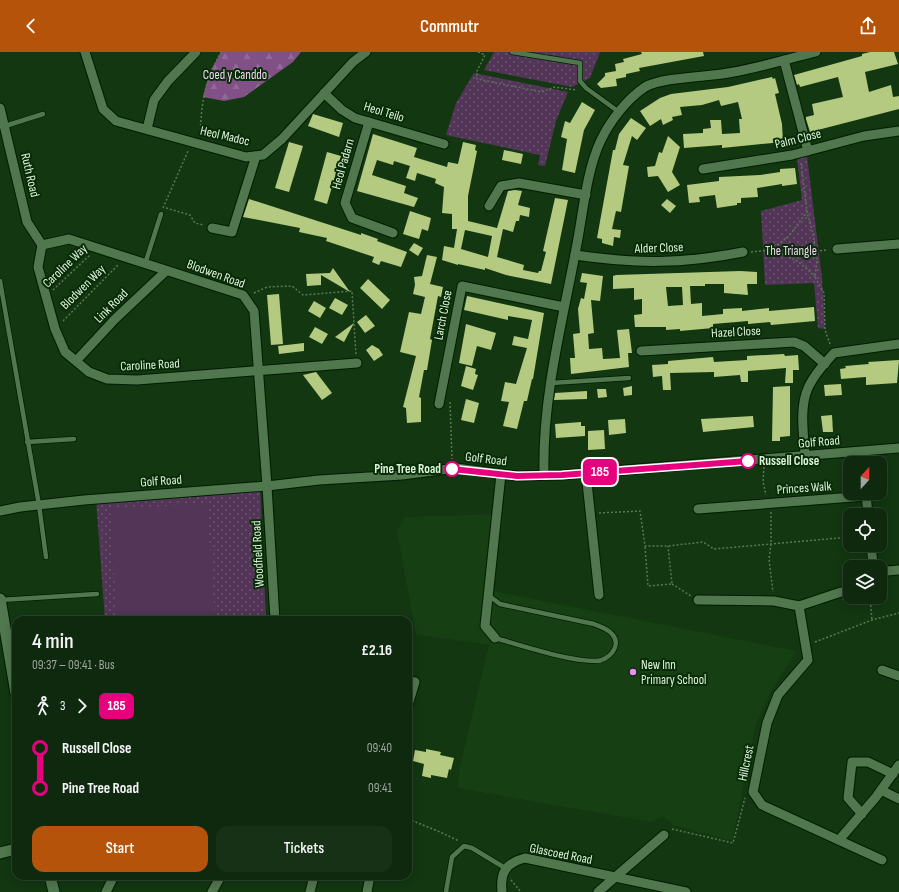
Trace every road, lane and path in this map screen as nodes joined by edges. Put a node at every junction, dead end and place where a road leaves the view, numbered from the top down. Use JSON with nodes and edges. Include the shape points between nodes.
{"nodes":[{"id":1,"x":85,"y":52,"type":"edge"},
{"id":2,"x":196,"y":52,"type":"edge"},
{"id":3,"x":221,"y":52,"type":"edge"},
{"id":4,"x":366,"y":52,"type":"edge"},
{"id":5,"x":478,"y":52,"type":"edge"},
{"id":6,"x":512,"y":52,"type":"edge"},
{"id":7,"x":816,"y":52,"type":"edge"},
{"id":8,"x":784,"y":60,"type":"junction"},
{"id":9,"x":586,"y":88,"type":"junction"},
{"id":10,"x":324,"y":93,"type":"junction"},
{"id":11,"x":0,"y":108,"type":"edge"},
{"id":12,"x":619,"y":112,"type":"junction"},
{"id":13,"x":43,"y":114,"type":"dead end"},
{"id":14,"x":369,"y":122,"type":"junction"},
{"id":15,"x":5,"y":126,"type":"junction"},
{"id":16,"x":147,"y":130,"type":"junction"},
{"id":17,"x":899,"y":131,"type":"edge"},
{"id":18,"x":196,"y":143,"type":"junction"},
{"id":19,"x":444,"y":144,"type":"dead end"},
{"id":20,"x":804,"y":152,"type":"junction"},
{"id":21,"x":256,"y":156,"type":"junction"},
{"id":22,"x":703,"y":169,"type":"dead end"},
{"id":23,"x":586,"y":195,"type":"junction"},
{"id":24,"x":489,"y":206,"type":"dead end"},
{"id":25,"x":164,"y":208,"type":"junction"},
{"id":26,"x":807,"y":212,"type":"junction"},
{"id":27,"x":161,"y":214,"type":"joint"},
{"id":28,"x":212,"y":228,"type":"joint"},
{"id":29,"x":393,"y":233,"type":"dead end"},
{"id":30,"x":899,"y":244,"type":"edge"},
{"id":31,"x":42,"y":245,"type":"junction"},
{"id":32,"x":97,"y":249,"type":"junction"},
{"id":33,"x":770,"y":250,"type":"junction"},
{"id":34,"x":837,"y":250,"type":"joint"},
{"id":35,"x":816,"y":251,"type":"junction"},
{"id":36,"x":743,"y":252,"type":"joint"},
{"id":37,"x":575,"y":255,"type":"junction"},
{"id":38,"x":125,"y":258,"type":"junction"},
{"id":39,"x":145,"y":264,"type":"junction"},
{"id":40,"x":166,"y":271,"type":"junction"},
{"id":41,"x":815,"y":277,"type":"junction"},
{"id":42,"x":0,"y":281,"type":"edge"},
{"id":43,"x":46,"y":297,"type":"junction"},
{"id":44,"x":245,"y":298,"type":"junction"},
{"id":45,"x":564,"y":307,"type":"junction"},
{"id":46,"x":55,"y":329,"type":"junction"},
{"id":47,"x":899,"y":344,"type":"edge"},
{"id":48,"x":641,"y":351,"type":"dead end"},
{"id":49,"x":834,"y":353,"type":"junction"},
{"id":50,"x":76,"y":361,"type":"junction"},
{"id":51,"x":357,"y":363,"type":"joint"},
{"id":52,"x":825,"y":364,"type":"junction"},
{"id":53,"x":258,"y":371,"type":"junction"},
{"id":54,"x":629,"y":378,"type":"dead end"},
{"id":55,"x":551,"y":383,"type":"junction"},
{"id":56,"x":440,"y":402,"type":"joint"},
{"id":57,"x":74,"y":439,"type":"dead end"},
{"id":58,"x":27,"y":442,"type":"junction"},
{"id":59,"x":899,"y":448,"type":"edge"},
{"id":60,"x":861,"y":452,"type":"junction"},
{"id":61,"x":805,"y":456,"type":"junction"},
{"id":62,"x":861,"y":456,"type":"edge"},
{"id":63,"x":764,"y":460,"type":"junction"},
{"id":64,"x":452,"y":469,"type":"junction"},
{"id":65,"x":586,"y":473,"type":"junction"},
{"id":66,"x":501,"y":474,"type":"junction"},
{"id":67,"x":544,"y":475,"type":"junction"},
{"id":68,"x":267,"y":486,"type":"junction"},
{"id":69,"x":843,"y":497,"type":"edge"},
{"id":70,"x":769,"y":504,"type":"junction"},
{"id":71,"x":39,"y":505,"type":"junction"},
{"id":72,"x":698,"y":510,"type":"dead end"},
{"id":73,"x":0,"y":511,"type":"edge"},
{"id":74,"x":590,"y":514,"type":"junction"},
{"id":75,"x":843,"y":538,"type":"edge"},
{"id":76,"x":771,"y":544,"type":"junction"},
{"id":77,"x":645,"y":546,"type":"junction"},
{"id":78,"x":668,"y":546,"type":"junction"},
{"id":79,"x":46,"y":557,"type":"dead end"},
{"id":80,"x":899,"y":570,"type":"edge"},
{"id":81,"x":887,"y":571,"type":"edge"},
{"id":82,"x":672,"y":584,"type":"junction"},
{"id":83,"x":842,"y":592,"type":"dead end"},
{"id":84,"x":97,"y":594,"type":"dead end"},
{"id":85,"x":488,"y":595,"type":"junction"},
{"id":86,"x":599,"y":595,"type":"dead end"},
{"id":87,"x":0,"y":600,"type":"edge"},
{"id":88,"x":698,"y":600,"type":"joint"},
{"id":89,"x":774,"y":601,"type":"junction"},
{"id":90,"x":871,"y":604,"type":"edge"},
{"id":91,"x":799,"y":606,"type":"junction"},
{"id":92,"x":899,"y":614,"type":"edge"},
{"id":93,"x":275,"y":616,"type":"edge"},
{"id":94,"x":872,"y":620,"type":"junction"},
{"id":95,"x":494,"y":638,"type":"joint"},
{"id":96,"x":806,"y":646,"type":"junction"},
{"id":97,"x":12,"y":670,"type":"edge"},
{"id":98,"x":882,"y":670,"type":"dead end"},
{"id":99,"x":899,"y":676,"type":"edge"},
{"id":100,"x":899,"y":765,"type":"edge"},
{"id":101,"x":893,"y":774,"type":"junction"},
{"id":102,"x":881,"y":790,"type":"junction"},
{"id":103,"x":753,"y":792,"type":"junction"},
{"id":104,"x":899,"y":799,"type":"edge"},
{"id":105,"x":862,"y":814,"type":"junction"},
{"id":106,"x":412,"y":821,"type":"edge"},
{"id":107,"x":664,"y":834,"type":"joint"},
{"id":108,"x":839,"y":840,"type":"junction"},
{"id":109,"x":468,"y":847,"type":"junction"},
{"id":110,"x":12,"y":850,"type":"edge"},
{"id":111,"x":0,"y":852,"type":"edge"},
{"id":112,"x":882,"y":860,"type":"dead end"},
{"id":113,"x":505,"y":871,"type":"junction"},
{"id":114,"x":615,"y":877,"type":"junction"},
{"id":115,"x":51,"y":880,"type":"edge"},
{"id":116,"x":112,"y":880,"type":"edge"},
{"id":117,"x":219,"y":880,"type":"edge"},
{"id":118,"x":313,"y":880,"type":"edge"},
{"id":119,"x":369,"y":880,"type":"edge"},
{"id":120,"x":54,"y":892,"type":"edge"},
{"id":121,"x":107,"y":892,"type":"edge"},
{"id":122,"x":212,"y":892,"type":"edge"},
{"id":123,"x":310,"y":892,"type":"edge"},
{"id":124,"x":367,"y":892,"type":"edge"},
{"id":125,"x":446,"y":892,"type":"edge"},
{"id":126,"x":502,"y":892,"type":"edge"},
{"id":127,"x":521,"y":892,"type":"edge"},
{"id":128,"x":598,"y":892,"type":"edge"},
{"id":129,"x":686,"y":892,"type":"edge"}],
"edges":[{"from":1,"to":16,"type":"street","name":"Heol Madoc","via":[[103,109],[116,121]]},
{"from":2,"to":16,"type":"street","via":[[154,100]]},
{"from":3,"to":18,"type":"path","via":[[207,81]]},
{"from":4,"to":10,"type":"street","name":"Heol Madoc"},
{"from":5,"to":9,"type":"path","via":[[485,55],[476,71],[477,79],[542,92],[554,87],[576,90]]},
{"from":6,"to":9,"type":"lane","via":[[580,63],[580,81]]},
{"from":7,"to":8,"type":"street"},
{"from":8,"to":12,"type":"street","via":[[728,73],[668,81],[646,87]]},
{"from":8,"to":20,"type":"street"},
{"from":9,"to":12,"type":"lane"},
{"from":10,"to":14,"type":"street","name":"Heol Teilo","via":[[342,110],[355,118]]},
{"from":10,"to":21,"type":"street","name":"Heol Madoc","via":[[282,139],[263,154]]},
{"from":11,"to":15,"type":"street","name":"Ruth Road"},
{"from":12,"to":23,"type":"street","via":[[600,141]]},
{"from":13,"to":15,"type":"lane"},
{"from":14,"to":19,"type":"street","name":"Heol Teilo"},
{"from":14,"to":29,"type":"street","name":"Heol Padarn","via":[[345,203],[352,218]]},
{"from":15,"to":31,"type":"street","name":"Ruth Road","via":[[27,222]]},
{"from":16,"to":18,"type":"street","name":"Heol Madoc"},
{"from":17,"to":20,"type":"street","name":"Palm Close","via":[[864,136]]},
{"from":18,"to":21,"type":"street","name":"Heol Madoc","via":[[246,157]]},
{"from":18,"to":25,"type":"path"},
{"from":20,"to":22,"type":"street","name":"Palm Close"},
{"from":20,"to":26,"type":"path"},
{"from":21,"to":28,"type":"street","via":[[232,232]]},
{"from":23,"to":24,"type":"street","via":[[518,183],[501,186]]},
{"from":23,"to":37,"type":"street"},
{"from":25,"to":27,"type":"path"},
{"from":25,"to":28,"type":"path","via":[[190,215],[195,223]]},
{"from":26,"to":33,"type":"path","via":[[788,237]]},
{"from":26,"to":35,"type":"path"},
{"from":27,"to":39,"type":"lane"},
{"from":30,"to":34,"type":"street"},
{"from":31,"to":32,"type":"street","name":"Blodwen Road","via":[[69,239]]},
{"from":31,"to":43,"type":"street","name":"Caroline Road","via":[[38,267]]},
{"from":32,"to":38,"type":"street","name":"Blodwen Road"},
{"from":32,"to":43,"type":"path","name":"Caroline Way"},
{"from":33,"to":36,"type":"path"},
{"from":33,"to":41,"type":"path","via":[[791,255]]},
{"from":34,"to":35,"type":"path"},
{"from":35,"to":41,"type":"path"},
{"from":36,"to":37,"type":"street","name":"Alder Close","via":[[662,262],[618,262]]},
{"from":37,"to":45,"type":"street"},
{"from":38,"to":39,"type":"street","name":"Blodwen Road"},
{"from":38,"to":46,"type":"path","name":"Blodwen Way"},
{"from":39,"to":40,"type":"street","name":"Blodwen Road"},
{"from":40,"to":44,"type":"street","name":"Blodwen Road","via":[[217,286]]},
{"from":40,"to":50,"type":"street","name":"Link Road","via":[[115,319]]},
{"from":41,"to":49,"type":"path","via":[[824,293],[825,330]]},
{"from":42,"to":58,"type":"lane"},
{"from":43,"to":46,"type":"street","name":"Caroline Road"},
{"from":44,"to":51,"type":"path","via":[[267,287],[292,286],[303,295],[352,291]]},
{"from":44,"to":53,"type":"street","name":"Blodwen Road","via":[[254,312]]},
{"from":45,"to":55,"type":"street"},
{"from":45,"to":56,"type":"street","name":"Larch Close","via":[[462,286]]},
{"from":46,"to":50,"type":"street","name":"Caroline Road","via":[[65,352]]},
{"from":47,"to":49,"type":"street"},
{"from":48,"to":52,"type":"street","name":"Hazel Close","via":[[794,342],[804,346]]},
{"from":49,"to":52,"type":"street"},
{"from":50,"to":53,"type":"street","name":"Caroline Road","via":[[89,372],[107,379],[137,380]]},
{"from":51,"to":53,"type":"street","name":"Caroline Road"},
{"from":52,"to":61,"type":"street","via":[[807,389],[804,411]]},
{"from":53,"to":68,"type":"street","name":"Blodwen Road"},
{"from":54,"to":55,"type":"lane"},
{"from":55,"to":67,"type":"street","via":[[544,442]]},
{"from":56,"to":64,"type":"path","via":[[451,402],[449,423]]},
{"from":57,"to":58,"type":"lane"},
{"from":58,"to":71,"type":"lane"},
{"from":59,"to":60,"type":"street","name":"Golf Road"},
{"from":60,"to":61,"type":"street","name":"Golf Road"},
{"from":60,"to":62,"type":"street"},
{"from":61,"to":63,"type":"street","name":"Golf Road"},
{"from":63,"to":65,"type":"street","name":"Golf Road"},
{"from":63,"to":70,"type":"path","name":"Princes Walk","via":[[764,482]]},
{"from":64,"to":66,"type":"street","name":"Golf Road"},
{"from":64,"to":68,"type":"street","name":"Golf Road"},
{"from":65,"to":67,"type":"street","name":"Golf Road"},
{"from":65,"to":74,"type":"street"},
{"from":66,"to":67,"type":"street","name":"Golf Road"},
{"from":66,"to":85,"type":"street"},
{"from":68,"to":71,"type":"street","name":"Golf Road"},
{"from":68,"to":93,"type":"street","name":"Woodfield Road"},
{"from":69,"to":70,"type":"street","name":"Princes Walk"},
{"from":70,"to":72,"type":"street","name":"Princes Walk"},
{"from":70,"to":76,"type":"path","name":"Princes Walk"},
{"from":71,"to":73,"type":"street","name":"Golf Road"},
{"from":71,"to":79,"type":"lane"},
{"from":74,"to":77,"type":"path","via":[[640,511]]},
{"from":74,"to":86,"type":"street"},
{"from":75,"to":76,"type":"path"},
{"from":76,"to":78,"type":"path","via":[[714,548],[703,542]]},
{"from":76,"to":89,"type":"path","name":"Princes Walk","via":[[769,559]]},
{"from":77,"to":78,"type":"path"},
{"from":77,"to":82,"type":"path","via":[[648,586]]},
{"from":78,"to":82,"type":"path"},
{"from":80,"to":81,"type":"street"},
{"from":82,"to":88,"type":"path"},
{"from":83,"to":91,"type":"street"},
{"from":84,"to":87,"type":"lane"},
{"from":85,"to":95,"type":"street","via":[[485,626]]},
{"from":85,"to":95,"type":"lane","via":[[500,604],[594,624],[607,629],[614,635],[616,642],[614,651],[606,659],[597,661],[583,660]]},
{"from":87,"to":97,"type":"street"},
{"from":88,"to":89,"type":"street"},
{"from":89,"to":91,"type":"street"},
{"from":90,"to":94,"type":"path"},
{"from":91,"to":96,"type":"street","name":"Hillcrest"},
{"from":92,"to":94,"type":"path"},
{"from":94,"to":96,"type":"path"},
{"from":96,"to":103,"type":"street","name":"Hillcrest","via":[[808,660],[778,695],[768,723]]},
{"from":98,"to":99,"type":"street"},
{"from":100,"to":101,"type":"street"},
{"from":101,"to":102,"type":"street"},
{"from":101,"to":105,"type":"street","via":[[868,762],[852,762],[848,798]]},
{"from":102,"to":104,"type":"street"},
{"from":102,"to":105,"type":"street"},
{"from":103,"to":107,"type":"path","via":[[744,799],[734,843],[670,829]]},
{"from":103,"to":108,"type":"street","name":"Hillcrest","via":[[762,805]]},
{"from":105,"to":108,"type":"street"},
{"from":106,"to":109,"type":"path"},
{"from":107,"to":114,"type":"street"},
{"from":108,"to":112,"type":"street","name":"Hillcrest"},
{"from":109,"to":113,"type":"lane"},
{"from":109,"to":125,"type":"lane","via":[[460,848],[452,857]]},
{"from":110,"to":111,"type":"street"},
{"from":113,"to":114,"type":"street","name":"Glascoed Road","via":[[513,862],[525,858]]},
{"from":113,"to":126,"type":"street"},
{"from":113,"to":127,"type":"path"},
{"from":114,"to":128,"type":"street"},
{"from":114,"to":129,"type":"street","name":"Glascoed Road"},
{"from":115,"to":120,"type":"street"},
{"from":116,"to":121,"type":"street"},
{"from":117,"to":122,"type":"street"},
{"from":118,"to":123,"type":"street"},
{"from":119,"to":124,"type":"street"}]}
